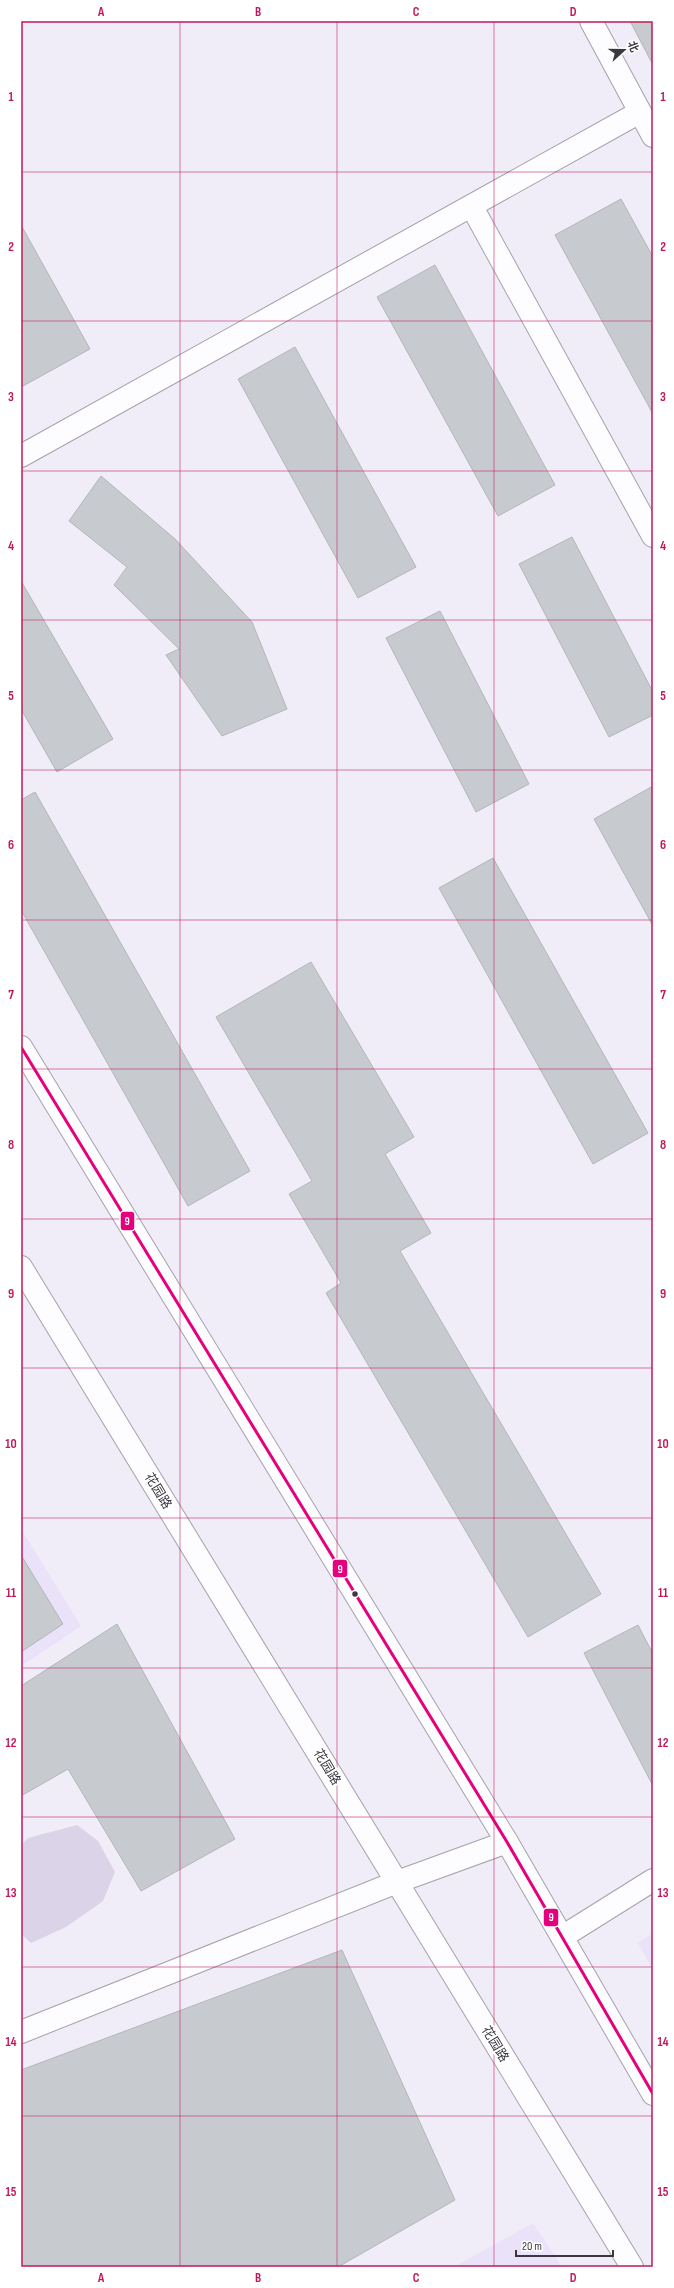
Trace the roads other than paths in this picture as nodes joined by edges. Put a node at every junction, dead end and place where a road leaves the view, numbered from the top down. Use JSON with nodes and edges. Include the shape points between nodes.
{"nodes":[{"id":1,"x":591,"y":21,"type":"edge"},
{"id":2,"x":640,"y":112,"type":"junction"},
{"id":3,"x":653,"y":136,"type":"edge"},
{"id":4,"x":472,"y":207,"type":"junction"},
{"id":5,"x":21,"y":456,"type":"edge"},
{"id":6,"x":653,"y":536,"type":"edge"},
{"id":7,"x":21,"y":1047,"type":"edge"},
{"id":8,"x":21,"y":1267,"type":"edge"},
{"id":9,"x":507,"y":1842,"type":"junction"},
{"id":10,"x":653,"y":1880,"type":"edge"},
{"id":11,"x":397,"y":1882,"type":"junction"},
{"id":12,"x":562,"y":1937,"type":"junction"},
{"id":13,"x":21,"y":2032,"type":"edge"},
{"id":14,"x":653,"y":2094,"type":"edge"},
{"id":15,"x":632,"y":2267,"type":"edge"}],
"edges":[{"from":1,"to":2,"type":"main road"},
{"from":2,"to":3,"type":"main road"},
{"from":2,"to":4,"type":"main road"},
{"from":4,"to":5,"type":"main road"},
{"from":4,"to":6,"type":"main road"},
{"from":7,"to":9,"type":"main road"},
{"from":8,"to":11,"type":"main road","name":"花园路"},
{"from":9,"to":11,"type":"main road"},
{"from":9,"to":12,"type":"main road"},
{"from":10,"to":12,"type":"main road"},
{"from":11,"to":13,"type":"main road"},
{"from":11,"to":15,"type":"main road","name":"花园路"},
{"from":12,"to":14,"type":"main road"}]}
